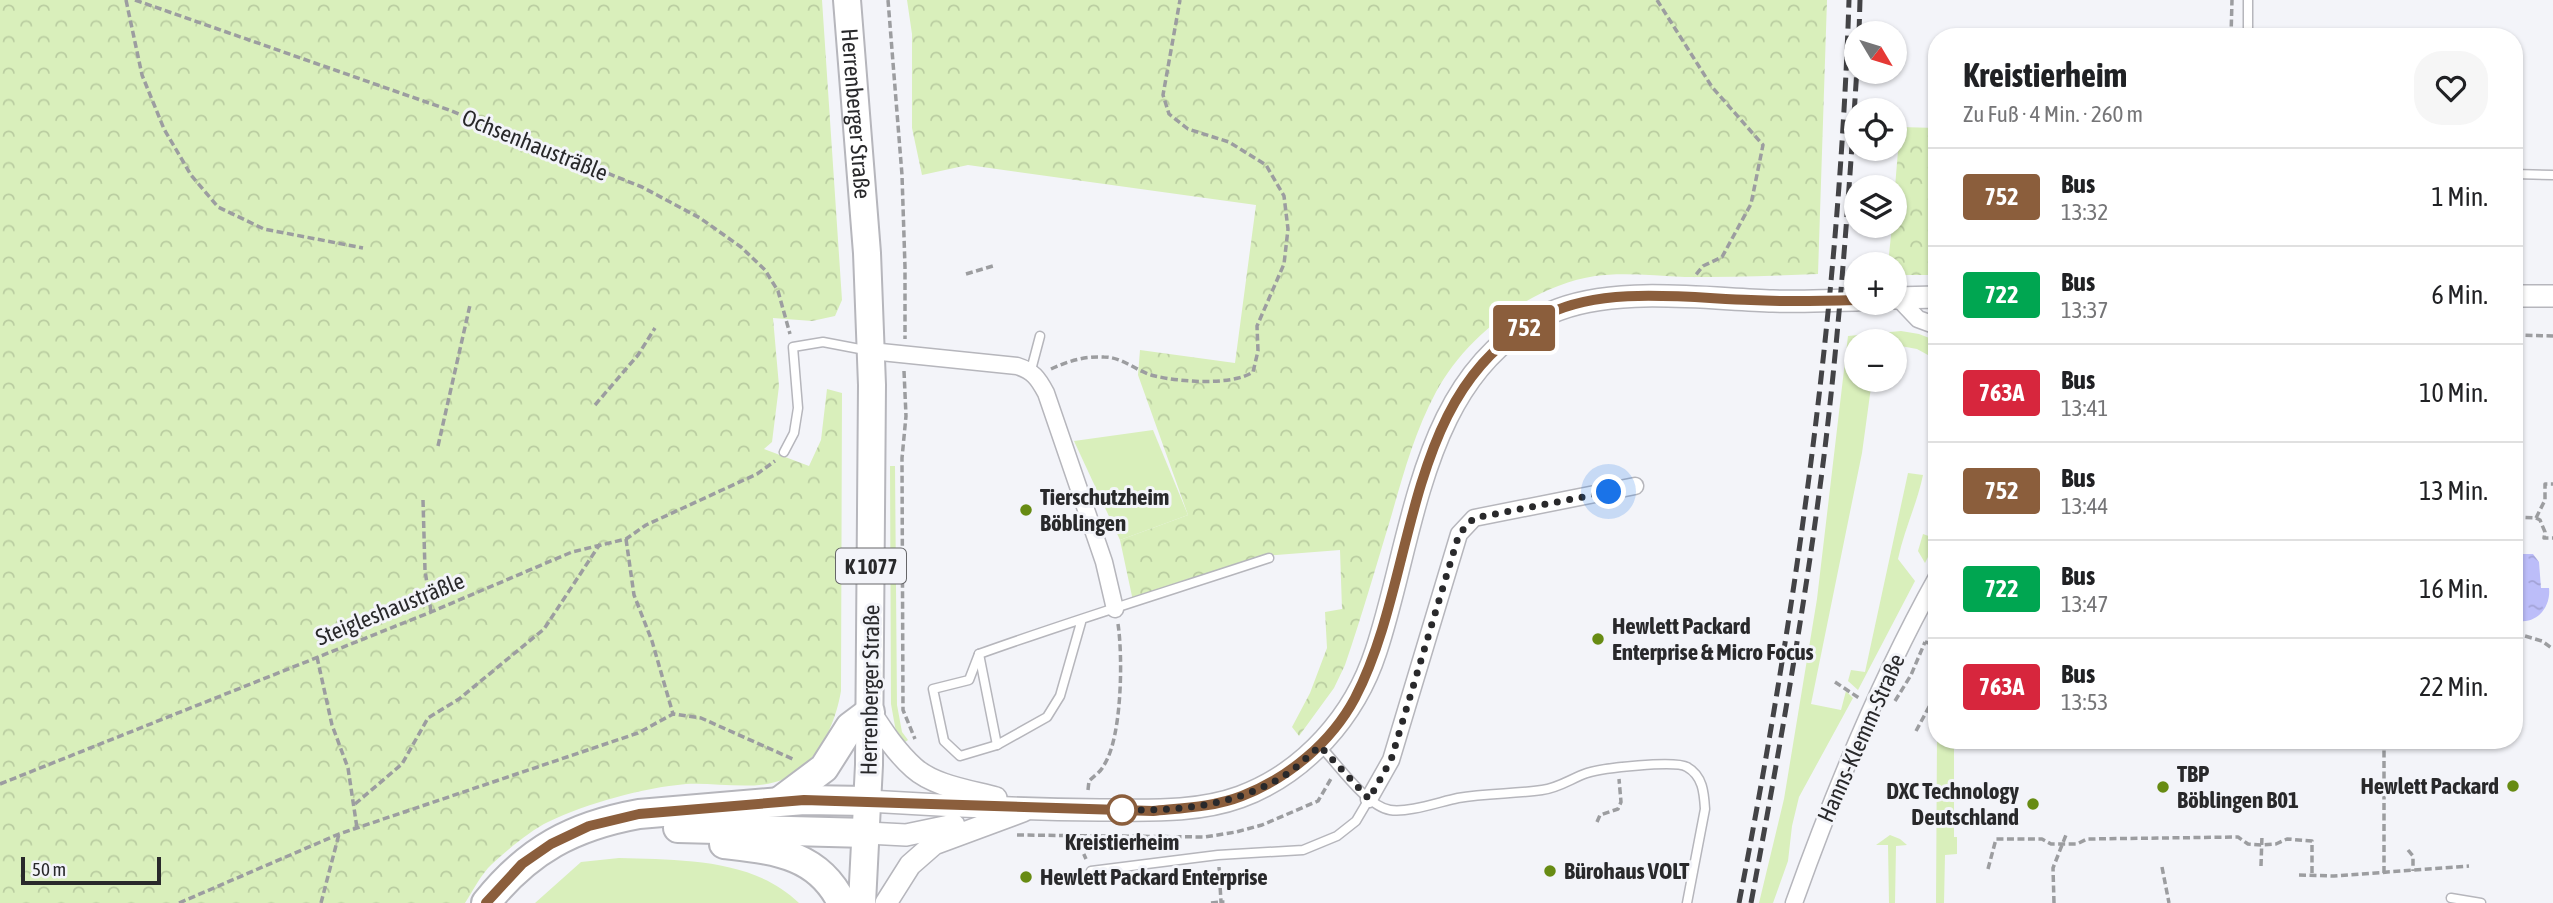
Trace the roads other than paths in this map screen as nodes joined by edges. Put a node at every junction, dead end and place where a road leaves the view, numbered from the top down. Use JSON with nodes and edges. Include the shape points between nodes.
{"nodes":[{"id":1,"x":847,"y":0,"type":"edge"},
{"id":2,"x":2248,"y":0,"type":"edge"},
{"id":3,"x":2248,"y":28,"type":"edge"},
{"id":4,"x":2523,"y":174,"type":"edge"},
{"id":5,"x":2553,"y":175,"type":"edge"},
{"id":6,"x":2523,"y":296,"type":"edge"},
{"id":7,"x":2553,"y":296,"type":"edge"},
{"id":8,"x":1928,"y":297,"type":"edge"},
{"id":9,"x":1907,"y":298,"type":"edge"},
{"id":10,"x":1844,"y":300,"type":"edge"},
{"id":11,"x":1907,"y":308,"type":"edge"},
{"id":12,"x":1928,"y":323,"type":"edge"},
{"id":13,"x":1040,"y":336,"type":"dead end"},
{"id":14,"x":871,"y":351,"type":"junction"},
{"id":15,"x":1034,"y":373,"type":"junction"},
{"id":16,"x":784,"y":452,"type":"road end"},
{"id":17,"x":1636,"y":486,"type":"dead end"},
{"id":18,"x":1269,"y":558,"type":"dead end"},
{"id":19,"x":1928,"y":594,"type":"edge"},
{"id":20,"x":1115,"y":609,"type":"junction"},
{"id":21,"x":1082,"y":619,"type":"junction"},
{"id":22,"x":979,"y":654,"type":"junction"},
{"id":23,"x":870,"y":712,"type":"junction"},
{"id":24,"x":997,"y":745,"type":"junction"},
{"id":25,"x":1320,"y":746,"type":"junction"},
{"id":26,"x":1369,"y":799,"type":"junction"},
{"id":27,"x":868,"y":801,"type":"junction"},
{"id":28,"x":780,"y":802,"type":"junction"},
{"id":29,"x":1031,"y":808,"type":"junction"},
{"id":30,"x":656,"y":828,"type":"junction"},
{"id":31,"x":867,"y":833,"type":"junction"},
{"id":32,"x":1091,"y":871,"type":"road end"},
{"id":33,"x":2451,"y":898,"type":"dead end"},
{"id":34,"x":486,"y":903,"type":"edge"},
{"id":35,"x":503,"y":903,"type":"edge"},
{"id":36,"x":842,"y":903,"type":"edge"},
{"id":37,"x":863,"y":903,"type":"edge"},
{"id":38,"x":886,"y":903,"type":"edge"},
{"id":39,"x":1687,"y":903,"type":"edge"},
{"id":40,"x":1794,"y":903,"type":"edge"},
{"id":41,"x":2481,"y":903,"type":"edge"}],
"edges":[{"from":1,"to":14,"type":"main road","name":"Herrenberger Straße","number":"K 1077"},
{"from":2,"to":3,"type":"lane"},
{"from":4,"to":5,"type":"lane"},
{"from":6,"to":7,"type":"street"},
{"from":8,"to":9,"type":"street"},
{"from":10,"to":25,"type":"street","via":[[1613,297],[1548,314],[1514,334],[1469,379],[1453,405],[1421,484],[1376,652],[1354,701]]},
{"from":11,"to":12,"type":"street"},
{"from":13,"to":15,"type":"lane"},
{"from":14,"to":15,"type":"street","via":[[1017,366]]},
{"from":14,"to":16,"type":"lane","via":[[823,342],[793,347],[798,408],[794,433]]},
{"from":14,"to":23,"type":"main road","name":"Herrenberger Straße","number":"K 1077"},
{"from":15,"to":20,"type":"street","via":[[1046,393],[1104,562]]},
{"from":17,"to":26,"type":"street","via":[[1474,518],[1459,534],[1391,760]]},
{"from":18,"to":20,"type":"lane"},
{"from":19,"to":40,"type":"street","name":"Hanns-Klemm-Straße","via":[[1828,807]]},
{"from":20,"to":21,"type":"lane"},
{"from":21,"to":22,"type":"lane"},
{"from":21,"to":24,"type":"lane","via":[[1060,696],[1047,717]]},
{"from":22,"to":24,"type":"lane"},
{"from":22,"to":24,"type":"lane","via":[[969,680],[933,689],[935,702],[944,741],[960,756]]},
{"from":23,"to":27,"type":"main road","name":"Herrenberger Straße","number":"K 1077"},
{"from":23,"to":28,"type":"highway","via":[[850,727],[824,768]]},
{"from":23,"to":29,"type":"street","via":[[915,769],[945,783]]},
{"from":25,"to":26,"type":"lane"},
{"from":25,"to":29,"type":"street","via":[[1283,776],[1240,797],[1202,807],[1153,811]]},
{"from":26,"to":32,"type":"lane","via":[[1356,821],[1325,843],[1303,850]]},
{"from":26,"to":39,"type":"lane","via":[[1398,811],[1460,798],[1545,790],[1588,773],[1675,763],[1699,778],[1704,794]]},
{"from":27,"to":28,"type":"highway"},
{"from":27,"to":29,"type":"street"},
{"from":27,"to":31,"type":"main road","name":"Herrenberger Straße","number":"K 1077"},
{"from":28,"to":34,"type":"highway","via":[[639,814],[589,826],[534,854]]},
{"from":29,"to":31,"type":"street","via":[[906,835]]},
{"from":29,"to":38,"type":"street","via":[[934,844],[910,865]]},
{"from":30,"to":31,"type":"highway"},
{"from":30,"to":35,"type":"highway","via":[[602,836],[564,850],[530,872]]},
{"from":30,"to":36,"type":"highway","via":[[706,842],[793,856],[818,871]]},
{"from":31,"to":37,"type":"main road","name":"Herrenberger Straße","number":"K 1077"},
{"from":33,"to":41,"type":"lane"}]}
